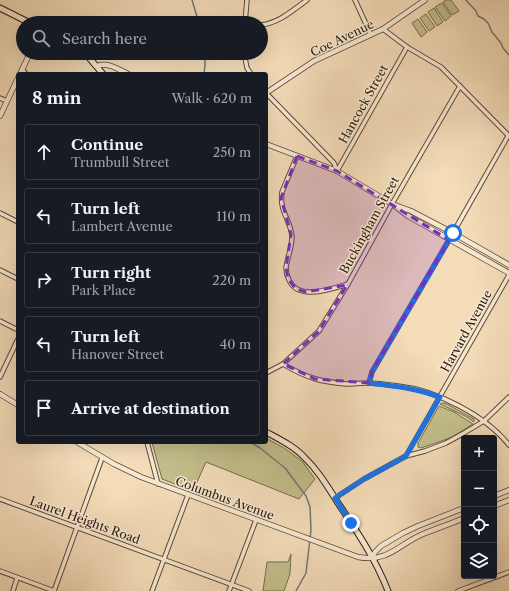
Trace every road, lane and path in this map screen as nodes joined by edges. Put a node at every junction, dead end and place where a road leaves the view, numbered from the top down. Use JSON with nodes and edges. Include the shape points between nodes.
{"nodes":[{"id":1,"x":247,"y":0,"type":"edge"},
{"id":2,"x":307,"y":0,"type":"edge"},
{"id":3,"x":355,"y":0,"type":"edge"},
{"id":4,"x":426,"y":0,"type":"edge"},
{"id":5,"x":0,"y":8,"type":"edge"},
{"id":6,"x":16,"y":16,"type":"edge"},
{"id":7,"x":246,"y":16,"type":"edge"},
{"id":8,"x":268,"y":24,"type":"edge"},
{"id":9,"x":383,"y":29,"type":"junction"},
{"id":10,"x":371,"y":35,"type":"junction"},
{"id":11,"x":407,"y":47,"type":"junction"},
{"id":12,"x":26,"y":60,"type":"edge"},
{"id":13,"x":91,"y":60,"type":"edge"},
{"id":14,"x":245,"y":60,"type":"edge"},
{"id":15,"x":97,"y":66,"type":"junction"},
{"id":16,"x":22,"y":69,"type":"junction"},
{"id":17,"x":21,"y":72,"type":"edge"},
{"id":18,"x":24,"y":72,"type":"edge"},
{"id":19,"x":102,"y":72,"type":"edge"},
{"id":20,"x":124,"y":72,"type":"edge"},
{"id":21,"x":250,"y":72,"type":"edge"},
{"id":22,"x":16,"y":82,"type":"edge"},
{"id":23,"x":460,"y":86,"type":"junction"},
{"id":24,"x":268,"y":92,"type":"edge"},
{"id":25,"x":268,"y":95,"type":"edge"},
{"id":26,"x":0,"y":98,"type":"edge"},
{"id":27,"x":7,"y":101,"type":"junction"},
{"id":28,"x":0,"y":116,"type":"edge"},
{"id":29,"x":509,"y":136,"type":"edge"},
{"id":30,"x":268,"y":145,"type":"edge"},
{"id":31,"x":296,"y":156,"type":"junction"},
{"id":32,"x":337,"y":171,"type":"junction"},
{"id":33,"x":392,"y":204,"type":"junction"},
{"id":34,"x":0,"y":213,"type":"edge"},
{"id":35,"x":16,"y":221,"type":"edge"},
{"id":36,"x":453,"y":233,"type":"junction"},
{"id":37,"x":449,"y":240,"type":"junction"},
{"id":38,"x":509,"y":265,"type":"edge"},
{"id":39,"x":0,"y":270,"type":"edge"},
{"id":40,"x":509,"y":274,"type":"edge"},
{"id":41,"x":16,"y":278,"type":"edge"},
{"id":42,"x":348,"y":284,"type":"junction"},
{"id":43,"x":0,"y":321,"type":"edge"},
{"id":44,"x":16,"y":329,"type":"edge"},
{"id":45,"x":16,"y":343,"type":"edge"},
{"id":46,"x":283,"y":364,"type":"junction"},
{"id":47,"x":268,"y":372,"type":"edge"},
{"id":48,"x":0,"y":377,"type":"edge"},
{"id":49,"x":369,"y":383,"type":"junction"},
{"id":50,"x":0,"y":394,"type":"edge"},
{"id":51,"x":440,"y":397,"type":"junction"},
{"id":52,"x":509,"y":397,"type":"edge"},
{"id":53,"x":16,"y":404,"type":"edge"},
{"id":54,"x":484,"y":421,"type":"junction"},
{"id":55,"x":268,"y":433,"type":"edge"},
{"id":56,"x":80,"y":444,"type":"edge"},
{"id":57,"x":148,"y":444,"type":"edge"},
{"id":58,"x":509,"y":445,"type":"edge"},
{"id":59,"x":406,"y":456,"type":"junction"},
{"id":60,"x":102,"y":458,"type":"junction"},
{"id":61,"x":158,"y":484,"type":"junction"},
{"id":62,"x":509,"y":490,"type":"edge"},
{"id":63,"x":188,"y":495,"type":"junction"},
{"id":64,"x":497,"y":495,"type":"edge"},
{"id":65,"x":335,"y":498,"type":"junction"},
{"id":66,"x":0,"y":499,"type":"edge"},
{"id":67,"x":509,"y":500,"type":"edge"},
{"id":68,"x":497,"y":505,"type":"edge"},
{"id":69,"x":461,"y":509,"type":"edge"},
{"id":70,"x":256,"y":520,"type":"junction"},
{"id":71,"x":461,"y":520,"type":"edge"},
{"id":72,"x":418,"y":526,"type":"junction"},
{"id":73,"x":77,"y":527,"type":"junction"},
{"id":74,"x":422,"y":535,"type":"junction"},
{"id":75,"x":372,"y":558,"type":"junction"},
{"id":76,"x":164,"y":559,"type":"junction"},
{"id":77,"x":0,"y":572,"type":"edge"},
{"id":78,"x":509,"y":572,"type":"edge"},
{"id":79,"x":17,"y":578,"type":"junction"},
{"id":80,"x":232,"y":584,"type":"junction"},
{"id":81,"x":13,"y":591,"type":"edge"},
{"id":82,"x":54,"y":591,"type":"edge"},
{"id":83,"x":152,"y":591,"type":"edge"},
{"id":84,"x":229,"y":591,"type":"edge"},
{"id":85,"x":249,"y":591,"type":"edge"},
{"id":86,"x":388,"y":591,"type":"edge"},
{"id":87,"x":458,"y":591,"type":"edge"}],
"edges":[{"from":1,"to":7,"type":"street"},
{"from":2,"to":8,"type":"street"},
{"from":3,"to":10,"type":"street"},
{"from":4,"to":9,"type":"street","name":"Coe Avenue"},
{"from":5,"to":6,"type":"main road"},
{"from":9,"to":10,"type":"street","name":"Coe Avenue"},
{"from":9,"to":11,"type":"street"},
{"from":10,"to":24,"type":"street","name":"Coe Avenue","via":[[314,61]]},
{"from":11,"to":23,"type":"street","via":[[440,67]]},
{"from":11,"to":32,"type":"street","name":"Hancock Street"},
{"from":12,"to":16,"type":"street"},
{"from":13,"to":15,"type":"main road"},
{"from":14,"to":21,"type":"street"},
{"from":15,"to":19,"type":"main road"},
{"from":15,"to":20,"type":"street","via":[[110,65]]},
{"from":16,"to":17,"type":"street"},
{"from":16,"to":18,"type":"street"},
{"from":22,"to":27,"type":"street"},
{"from":23,"to":29,"type":"street"},
{"from":23,"to":33,"type":"street","name":"Buckingham Street"},
{"from":25,"to":32,"type":"street","via":[[334,163]]},
{"from":26,"to":27,"type":"street"},
{"from":27,"to":28,"type":"street"},
{"from":29,"to":36,"type":"street"},
{"from":30,"to":31,"type":"street"},
{"from":31,"to":32,"type":"street"},
{"from":31,"to":42,"type":"street","via":[[281,198],[292,239],[286,268],[288,279],[296,289],[306,292],[324,291]]},
{"from":32,"to":33,"type":"street"},
{"from":33,"to":36,"type":"street"},
{"from":33,"to":37,"type":"street"},
{"from":33,"to":42,"type":"street","name":"Buckingham Street"},
{"from":34,"to":35,"type":"street"},
{"from":36,"to":37,"type":"street"},
{"from":36,"to":38,"type":"street"},
{"from":37,"to":40,"type":"street"},
{"from":37,"to":49,"type":"street","via":[[372,372]]},
{"from":39,"to":41,"type":"street"},
{"from":40,"to":51,"type":"street","name":"Harvard Avenue"},
{"from":42,"to":46,"type":"street","name":"Buckingham Street","via":[[319,331]]},
{"from":43,"to":44,"type":"street"},
{"from":45,"to":48,"type":"street"},
{"from":46,"to":47,"type":"street","name":"Buckingham Street"},
{"from":46,"to":49,"type":"street","via":[[314,379],[347,384]]},
{"from":49,"to":51,"type":"street","via":[[400,386]]},
{"from":50,"to":53,"type":"street"},
{"from":51,"to":54,"type":"street"},
{"from":51,"to":59,"type":"street","name":"Harvard Avenue"},
{"from":52,"to":54,"type":"street"},
{"from":54,"to":58,"type":"street"},
{"from":54,"to":59,"type":"street","via":[[446,443]]},
{"from":55,"to":65,"type":"main road","via":[[304,456]]},
{"from":56,"to":60,"type":"street","name":"Columbus Avenue"},
{"from":57,"to":61,"type":"street"},
{"from":59,"to":65,"type":"street"},
{"from":60,"to":61,"type":"street","name":"Columbus Avenue"},
{"from":60,"to":73,"type":"street"},
{"from":61,"to":63,"type":"street","name":"Columbus Avenue"},
{"from":62,"to":64,"type":"street"},
{"from":63,"to":70,"type":"street","name":"Columbus Avenue"},
{"from":63,"to":76,"type":"street"},
{"from":65,"to":75,"type":"main road"},
{"from":66,"to":73,"type":"street","name":"Laurel Heights Road"},
{"from":67,"to":68,"type":"street"},
{"from":69,"to":72,"type":"street"},
{"from":70,"to":75,"type":"street","name":"Columbus Avenue","via":[[358,558]]},
{"from":70,"to":80,"type":"street"},
{"from":71,"to":74,"type":"street"},
{"from":72,"to":74,"type":"street"},
{"from":72,"to":75,"type":"street","via":[[381,546]]},
{"from":73,"to":76,"type":"street","name":"Laurel Heights Road"},
{"from":73,"to":82,"type":"street"},
{"from":74,"to":75,"type":"street","via":[[387,555]]},
{"from":75,"to":86,"type":"main road"},
{"from":76,"to":80,"type":"street","name":"Laurel Heights Road"},
{"from":76,"to":83,"type":"street"},
{"from":77,"to":79,"type":"street"},
{"from":78,"to":87,"type":"street"},
{"from":79,"to":81,"type":"street"},
{"from":79,"to":82,"type":"street"},
{"from":80,"to":84,"type":"street"},
{"from":80,"to":85,"type":"street","name":"Laurel Heights Road"}]}
